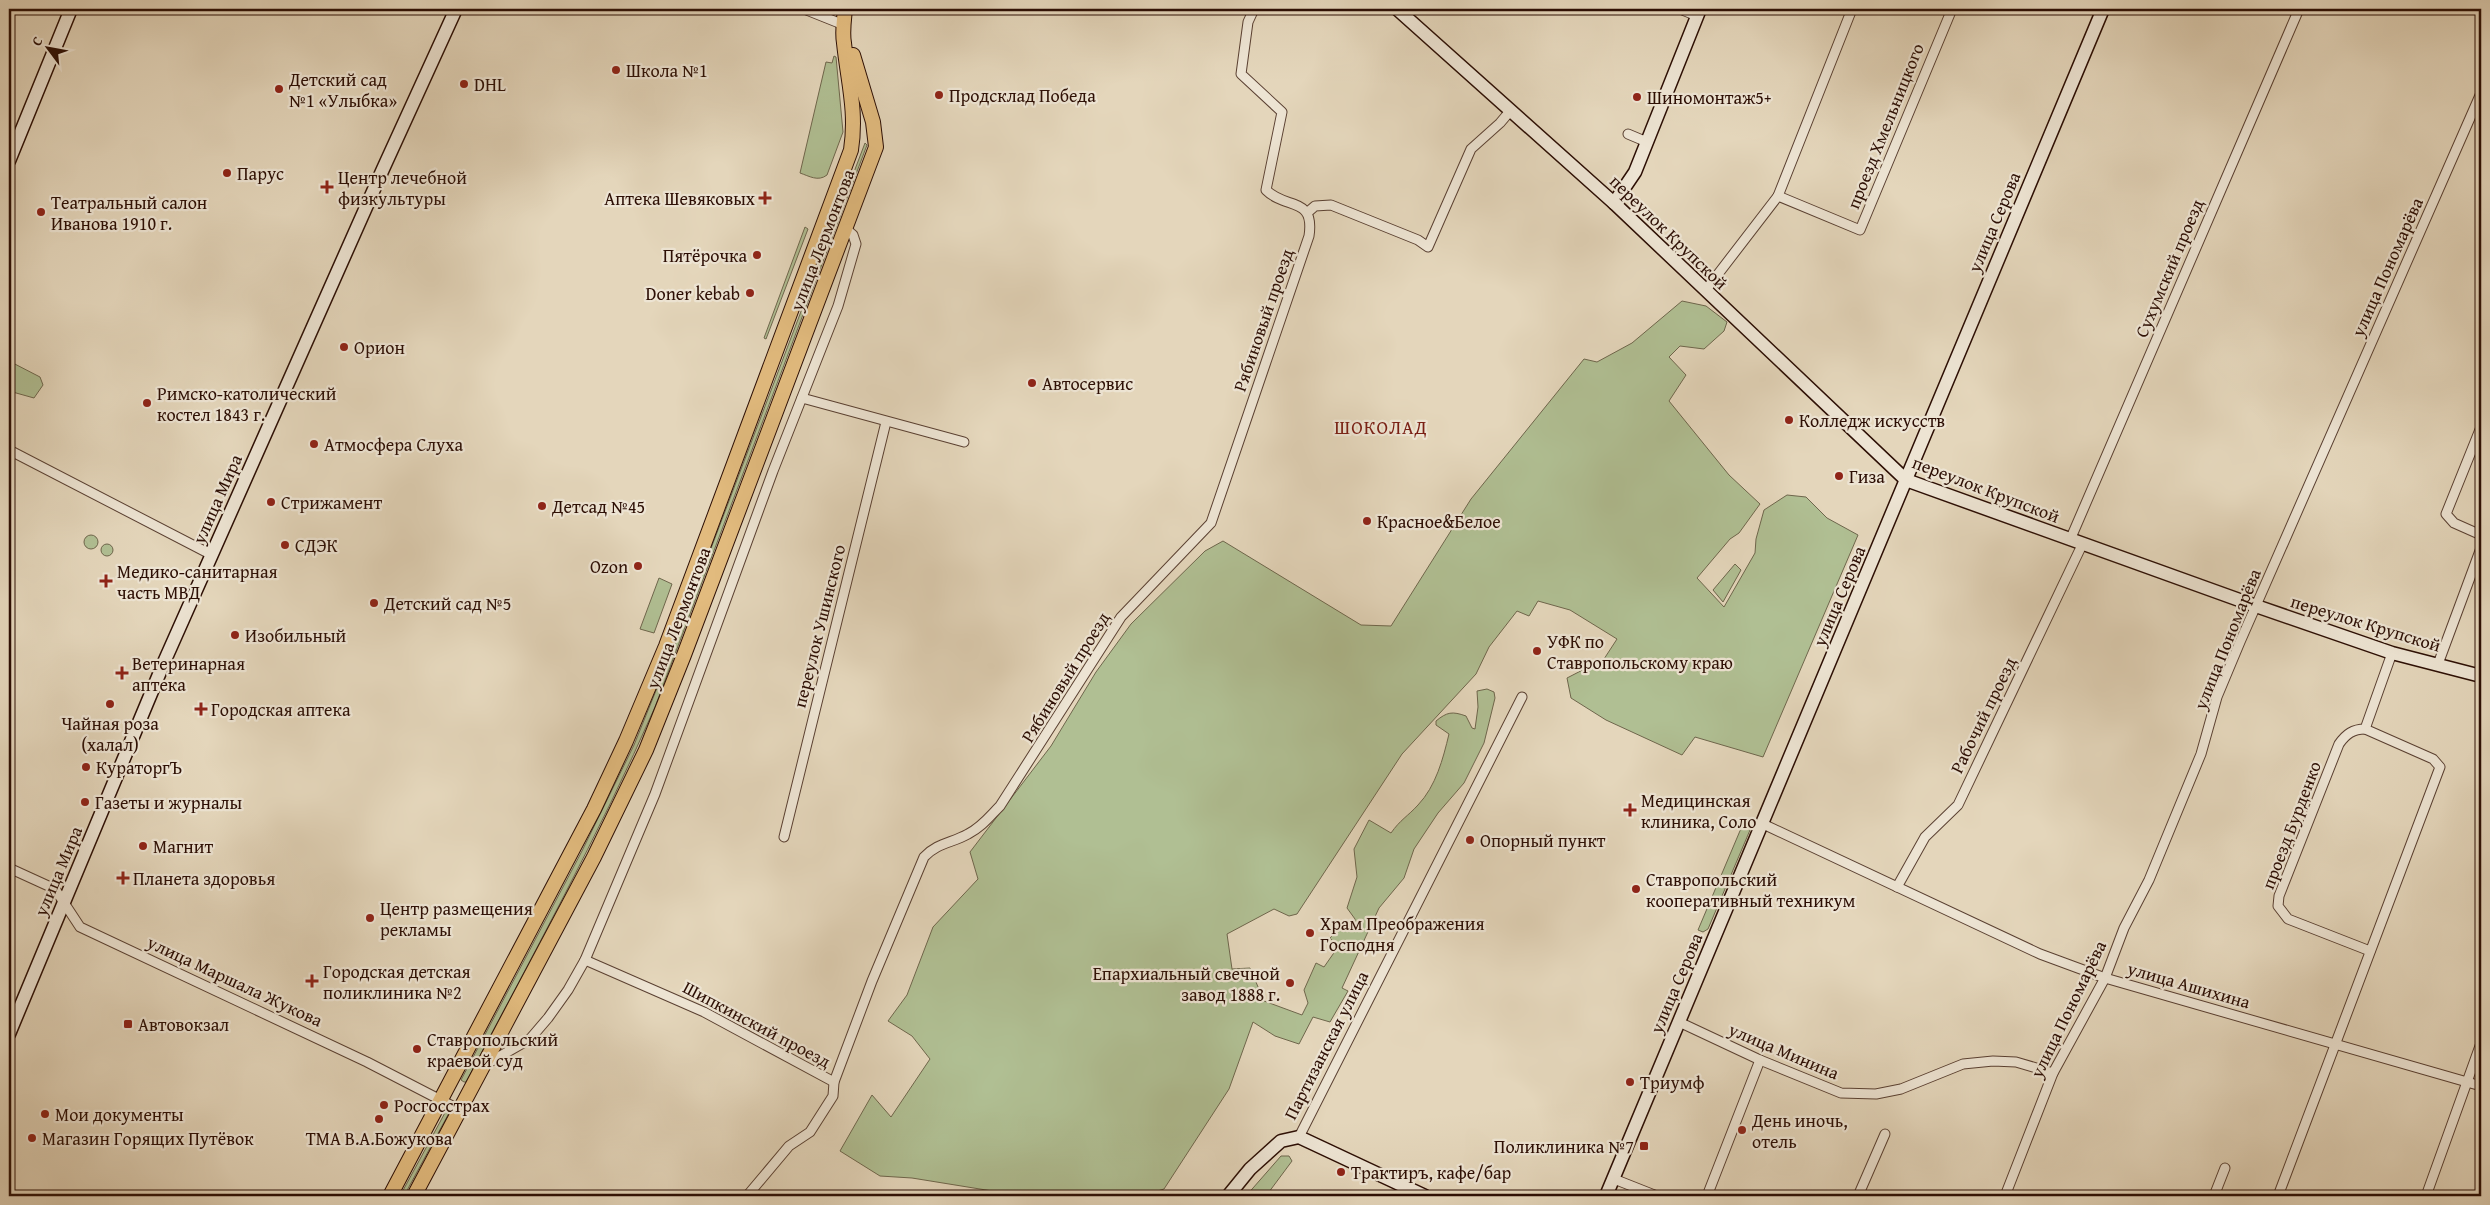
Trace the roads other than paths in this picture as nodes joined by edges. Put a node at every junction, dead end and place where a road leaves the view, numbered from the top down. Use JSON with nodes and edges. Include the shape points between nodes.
{"nodes":[{"id":1,"x":71,"y":9,"type":"edge"},
{"id":2,"x":456,"y":9,"type":"edge"},
{"id":3,"x":804,"y":9,"type":"edge"},
{"id":4,"x":845,"y":9,"type":"edge"},
{"id":5,"x":1254,"y":9,"type":"edge"},
{"id":6,"x":1397,"y":9,"type":"edge"},
{"id":7,"x":1680,"y":9,"type":"edge"},
{"id":8,"x":1852,"y":9,"type":"edge"},
{"id":9,"x":1952,"y":9,"type":"edge"},
{"id":10,"x":2102,"y":9,"type":"edge"},
{"id":11,"x":2299,"y":9,"type":"edge"},
{"id":12,"x":1699,"y":12,"type":"edge"},
{"id":13,"x":844,"y":25,"type":"junction"},
{"id":14,"x":2481,"y":94,"type":"edge"},
{"id":15,"x":1511,"y":110,"type":"junction"},
{"id":16,"x":1628,"y":134,"type":"dead end"},
{"id":17,"x":1647,"y":142,"type":"junction"},
{"id":18,"x":852,"y":150,"type":"junction"},
{"id":19,"x":872,"y":160,"type":"junction"},
{"id":20,"x":9,"y":161,"type":"edge"},
{"id":21,"x":1778,"y":196,"type":"junction"},
{"id":22,"x":1614,"y":203,"type":"junction"},
{"id":23,"x":1308,"y":212,"type":"junction"},
{"id":24,"x":846,"y":228,"type":"junction"},
{"id":25,"x":1705,"y":291,"type":"junction"},
{"id":26,"x":802,"y":398,"type":"junction"},
{"id":27,"x":886,"y":422,"type":"junction"},
{"id":28,"x":2481,"y":427,"type":"edge"},
{"id":29,"x":964,"y":442,"type":"dead end"},
{"id":30,"x":9,"y":450,"type":"edge"},
{"id":31,"x":1906,"y":480,"type":"junction"},
{"id":32,"x":2481,"y":535,"type":"edge"},
{"id":33,"x":2070,"y":540,"type":"junction"},
{"id":34,"x":2082,"y":545,"type":"junction"},
{"id":35,"x":2481,"y":548,"type":"edge"},
{"id":36,"x":212,"y":555,"type":"junction"},
{"id":37,"x":2256,"y":606,"type":"junction"},
{"id":38,"x":2392,"y":652,"type":"junction"},
{"id":39,"x":2438,"y":664,"type":"junction"},
{"id":40,"x":2481,"y":676,"type":"edge"},
{"id":41,"x":1522,"y":697,"type":"dead end"},
{"id":42,"x":2365,"y":729,"type":"junction"},
{"id":43,"x":1763,"y":824,"type":"junction"},
{"id":44,"x":784,"y":837,"type":"dead end"},
{"id":45,"x":9,"y":868,"type":"edge"},
{"id":46,"x":1897,"y":887,"type":"junction"},
{"id":47,"x":64,"y":902,"type":"junction"},
{"id":48,"x":2370,"y":951,"type":"junction"},
{"id":49,"x":585,"y":960,"type":"junction"},
{"id":50,"x":2106,"y":978,"type":"junction"},
{"id":51,"x":1679,"y":1022,"type":"junction"},
{"id":52,"x":9,"y":1034,"type":"edge"},
{"id":53,"x":2335,"y":1043,"type":"junction"},
{"id":54,"x":2481,"y":1043,"type":"edge"},
{"id":55,"x":1760,"y":1060,"type":"junction"},
{"id":56,"x":483,"y":1066,"type":"junction"},
{"id":57,"x":2053,"y":1073,"type":"junction"},
{"id":58,"x":2467,"y":1081,"type":"junction"},
{"id":59,"x":834,"y":1082,"type":"junction"},
{"id":60,"x":2481,"y":1086,"type":"edge"},
{"id":61,"x":442,"y":1101,"type":"junction"},
{"id":62,"x":460,"y":1110,"type":"junction"},
{"id":63,"x":1885,"y":1134,"type":"dead end"},
{"id":64,"x":1300,"y":1137,"type":"junction"},
{"id":65,"x":2225,"y":1168,"type":"dead end"},
{"id":66,"x":1614,"y":1179,"type":"junction"},
{"id":67,"x":390,"y":1196,"type":"edge"},
{"id":68,"x":414,"y":1196,"type":"edge"},
{"id":69,"x":747,"y":1196,"type":"edge"},
{"id":70,"x":1228,"y":1196,"type":"edge"},
{"id":71,"x":1425,"y":1196,"type":"edge"},
{"id":72,"x":1606,"y":1196,"type":"edge"},
{"id":73,"x":1657,"y":1196,"type":"edge"},
{"id":74,"x":1707,"y":1196,"type":"edge"},
{"id":75,"x":1858,"y":1196,"type":"edge"},
{"id":76,"x":2006,"y":1196,"type":"edge"},
{"id":77,"x":2214,"y":1196,"type":"edge"},
{"id":78,"x":2278,"y":1196,"type":"edge"},
{"id":79,"x":2426,"y":1196,"type":"edge"}],
"edges":[{"from":1,"to":20,"type":"main road"},
{"from":2,"to":36,"type":"main road","name":"улица Мира"},
{"from":3,"to":13,"type":"street"},
{"from":4,"to":13,"type":"main road","name":"улица Лермонтова"},
{"from":5,"to":23,"type":"street","via":[[1248,22],[1241,74],[1282,112],[1266,190]]},
{"from":6,"to":15,"type":"main road","name":"переулок Крупской"},
{"from":7,"to":12,"type":"street"},
{"from":8,"to":21,"type":"street"},
{"from":9,"to":21,"type":"street","name":"проезд Хмельницкого","via":[[1860,230]]},
{"from":10,"to":31,"type":"main road","name":"улица Серова"},
{"from":11,"to":33,"type":"street","name":"Сухумский проезд"},
{"from":12,"to":17,"type":"main road"},
{"from":13,"to":18,"type":"main road","name":"улица Лермонтова","via":[[843,41],[854,105]]},
{"from":13,"to":19,"type":"main road","name":"улица Лермонтова","via":[[876,134]]},
{"from":14,"to":37,"type":"street","name":"улица Пономарёва"},
{"from":15,"to":22,"type":"main road","name":"переулок Крупской"},
{"from":15,"to":23,"type":"street","via":[[1471,149],[1428,247],[1424,242],[1331,205],[1315,206]]},
{"from":16,"to":17,"type":"street"},
{"from":17,"to":22,"type":"main road","via":[[1635,172]]},
{"from":18,"to":19,"type":"main road","via":[[861,140],[869,139],[872,142]]},
{"from":18,"to":61,"type":"main road","name":"улица Лермонтова","via":[[633,726],[594,809]]},
{"from":19,"to":24,"type":"main road","name":"улица Лермонтова"},
{"from":21,"to":25,"type":"street"},
{"from":22,"to":25,"type":"main road","name":"переулок Крупской"},
{"from":23,"to":59,"type":"street","name":"Рябиновый проезд","via":[[1311,223],[1309,236],[1211,523],[1121,617],[1000,806],[982,826],[968,835],[933,847],[924,857]]},
{"from":24,"to":26,"type":"street","via":[[856,244],[854,258]]},
{"from":24,"to":56,"type":"main road","name":"улица Лермонтова","via":[[646,750],[594,857]]},
{"from":25,"to":31,"type":"main road","name":"переулок Крупской"},
{"from":26,"to":27,"type":"street"},
{"from":26,"to":49,"type":"street","via":[[655,794]]},
{"from":27,"to":29,"type":"street"},
{"from":27,"to":44,"type":"street","name":"переулок Ушинского"},
{"from":28,"to":32,"type":"street","via":[[2446,514],[2454,524]]},
{"from":30,"to":36,"type":"street"},
{"from":31,"to":33,"type":"main road","name":"переулок Крупской"},
{"from":31,"to":43,"type":"main road","name":"улица Серова"},
{"from":33,"to":34,"type":"main road","name":"переулок Крупской"},
{"from":34,"to":37,"type":"main road","name":"переулок Крупской"},
{"from":34,"to":46,"type":"street","name":"Рабочий проезд","via":[[1958,805],[1924,837]]},
{"from":35,"to":39,"type":"street"},
{"from":36,"to":47,"type":"main road","name":"улица Мира"},
{"from":37,"to":38,"type":"main road","name":"переулок Крупской"},
{"from":37,"to":50,"type":"street","name":"улица Пономарёва","via":[[2217,697],[2195,770],[2149,880],[2124,928]]},
{"from":38,"to":39,"type":"main road","name":"переулок Крупской"},
{"from":38,"to":42,"type":"street"},
{"from":39,"to":40,"type":"main road","name":"переулок Крупской"},
{"from":41,"to":64,"type":"street","name":"Партизанская улица"},
{"from":42,"to":48,"type":"street","via":[[2433,759],[2440,767]]},
{"from":42,"to":48,"type":"street","name":"проезд Бурденко","via":[[2346,735],[2339,744],[2279,896],[2278,906],[2288,919]]},
{"from":43,"to":46,"type":"street","name":"улица Ашихина"},
{"from":43,"to":51,"type":"main road","name":"улица Серова"},
{"from":45,"to":47,"type":"street","name":"улица Маршала Жукова","via":[[55,889]]},
{"from":46,"to":50,"type":"street","name":"улица Ашихина","via":[[2040,954]]},
{"from":47,"to":52,"type":"main road","name":"улица Мира"},
{"from":47,"to":61,"type":"street","name":"улица Маршала Жукова","via":[[80,927],[359,1058]]},
{"from":48,"to":53,"type":"street"},
{"from":49,"to":56,"type":"street","via":[[568,990],[530,1038]]},
{"from":49,"to":59,"type":"street","name":"Шипкинский проезд","via":[[704,1012]]},
{"from":50,"to":53,"type":"street","name":"улица Ашихина"},
{"from":50,"to":57,"type":"street","name":"улица Пономарёва"},
{"from":51,"to":55,"type":"street","name":"улица Минина"},
{"from":51,"to":66,"type":"main road","name":"улица Серова"},
{"from":53,"to":58,"type":"street","name":"улица Ашихина"},
{"from":53,"to":78,"type":"street"},
{"from":54,"to":58,"type":"street"},
{"from":55,"to":57,"type":"street","name":"улица Минина","via":[[1841,1093],[1876,1094],[1963,1064],[1993,1061],[2016,1062]]},
{"from":55,"to":74,"type":"street"},
{"from":56,"to":62,"type":"main road","name":"улица Лермонтова"},
{"from":57,"to":76,"type":"street","name":"улица Пономарёва"},
{"from":58,"to":60,"type":"street","name":"улица Ашихина"},
{"from":58,"to":79,"type":"street"},
{"from":59,"to":69,"type":"street","name":"Шипкинский проезд","via":[[833,1096],[810,1132],[789,1146]]},
{"from":61,"to":62,"type":"street","name":"улица Маршала Жукова"},
{"from":61,"to":67,"type":"main road","name":"улица Лермонтова"},
{"from":62,"to":68,"type":"main road","name":"улица Лермонтова"},
{"from":63,"to":75,"type":"street"},
{"from":64,"to":70,"type":"main road","name":"Партизанская улица","via":[[1281,1141],[1250,1169]]},
{"from":64,"to":71,"type":"main road"},
{"from":65,"to":77,"type":"street"},
{"from":66,"to":72,"type":"main road","name":"улица Серова"},
{"from":66,"to":73,"type":"street"}]}
